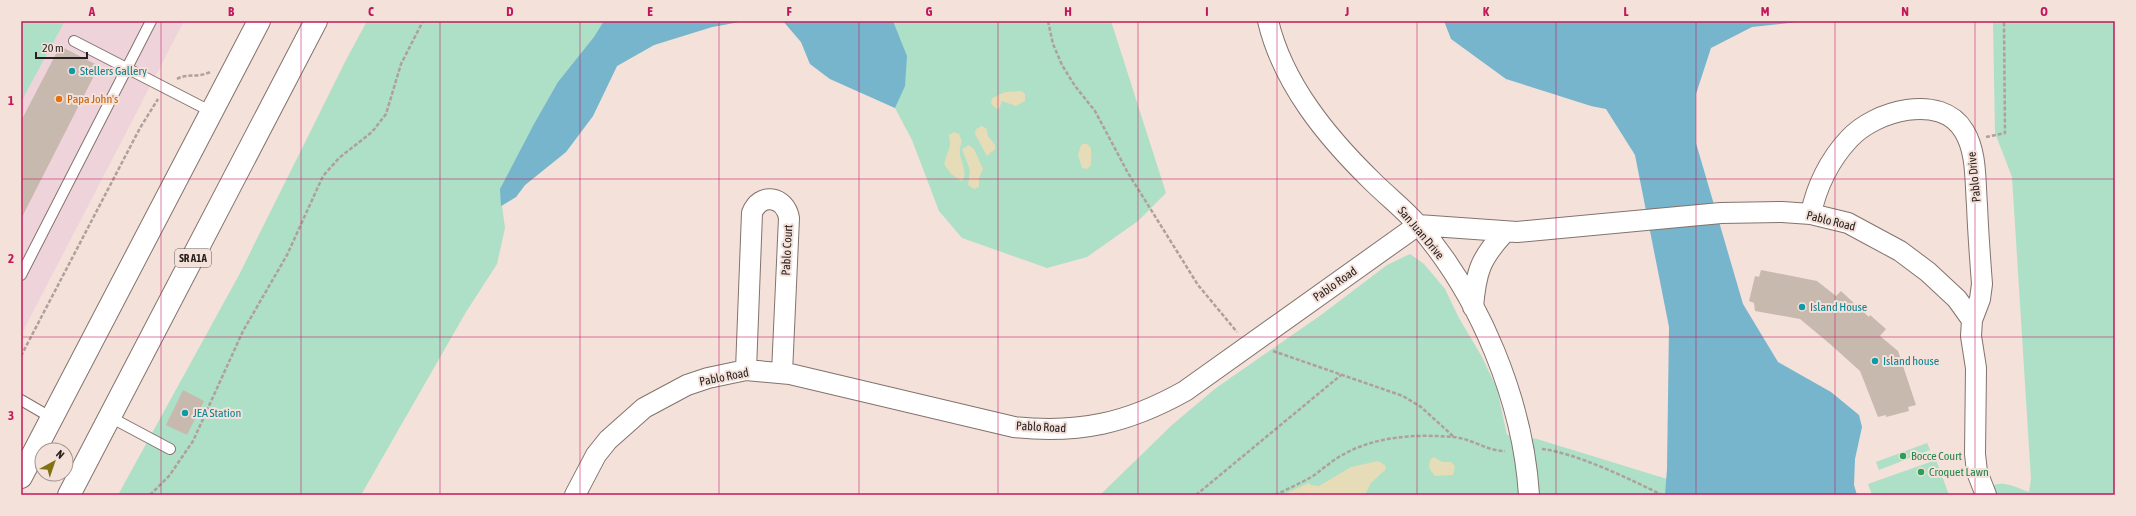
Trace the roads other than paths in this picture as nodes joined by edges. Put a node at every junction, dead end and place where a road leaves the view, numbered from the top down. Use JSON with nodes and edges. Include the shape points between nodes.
{"nodes":[{"id":1,"x":152,"y":21,"type":"edge"},
{"id":2,"x":259,"y":21,"type":"edge"},
{"id":3,"x":316,"y":21,"type":"edge"},
{"id":4,"x":1268,"y":21,"type":"edge"},
{"id":5,"x":74,"y":41,"type":"dead end"},
{"id":6,"x":127,"y":69,"type":"junction"},
{"id":7,"x":212,"y":112,"type":"junction"},
{"id":8,"x":1811,"y":214,"type":"junction"},
{"id":9,"x":1418,"y":225,"type":"junction"},
{"id":10,"x":1504,"y":233,"type":"junction"},
{"id":11,"x":23,"y":268,"type":"edge"},
{"id":12,"x":1473,"y":307,"type":"junction"},
{"id":13,"x":1972,"y":320,"type":"junction"},
{"id":14,"x":746,"y":370,"type":"junction"},
{"id":15,"x":782,"y":373,"type":"junction"},
{"id":16,"x":21,"y":400,"type":"edge"},
{"id":17,"x":110,"y":417,"type":"junction"},
{"id":18,"x":52,"y":418,"type":"junction"},
{"id":19,"x":170,"y":449,"type":"dead end"},
{"id":20,"x":21,"y":477,"type":"edge"},
{"id":21,"x":69,"y":495,"type":"edge"},
{"id":22,"x":575,"y":495,"type":"edge"},
{"id":23,"x":1529,"y":495,"type":"edge"},
{"id":24,"x":1986,"y":495,"type":"edge"}],
"edges":[{"from":1,"to":6,"type":"lane"},
{"from":2,"to":7,"type":"main road"},
{"from":3,"to":17,"type":"main road","number":"SR A1A"},
{"from":4,"to":9,"type":"street","name":"San Juan Drive","via":[[1282,60],[1310,111],[1372,181]]},
{"from":5,"to":6,"type":"lane"},
{"from":6,"to":7,"type":"lane"},
{"from":6,"to":11,"type":"lane"},
{"from":7,"to":18,"type":"main road"},
{"from":8,"to":10,"type":"street","name":"Pablo Road","via":[[1721,213]]},
{"from":8,"to":13,"type":"street","name":"Pablo Road","via":[[1848,223],[1869,232],[1900,251],[1957,299]]},
{"from":8,"to":13,"type":"street","name":"Pablo Drive","via":[[1820,185],[1830,166],[1848,139],[1859,129],[1871,122],[1915,108],[1940,111],[1954,119],[1969,140],[1974,161],[1982,284],[1980,299]]},
{"from":9,"to":10,"type":"street","name":"Pablo Road"},
{"from":9,"to":12,"type":"street","name":"San Juan Drive","via":[[1438,250]]},
{"from":9,"to":15,"type":"street","name":"Pablo Road","via":[[1185,391],[1128,418],[1098,426],[1066,430],[1014,427]]},
{"from":10,"to":12,"type":"street","via":[[1490,248],[1480,266]]},
{"from":12,"to":23,"type":"street","name":"San Juan Drive","via":[[1509,391],[1524,450]]},
{"from":13,"to":24,"type":"street","via":[[1971,336],[1976,368],[1975,454],[1977,472]]},
{"from":14,"to":15,"type":"street","name":"Pablo Road"},
{"from":14,"to":15,"type":"street","name":"Pablo Court","via":[[752,213],[759,203],[771,199],[786,206],[789,218]]},
{"from":14,"to":22,"type":"street","name":"Pablo Road","via":[[687,385],[644,408],[608,440],[596,455]]},
{"from":16,"to":18,"type":"lane"},
{"from":17,"to":19,"type":"lane"},
{"from":17,"to":21,"type":"main road","number":"SR A1A"},
{"from":18,"to":20,"type":"main road"}]}
